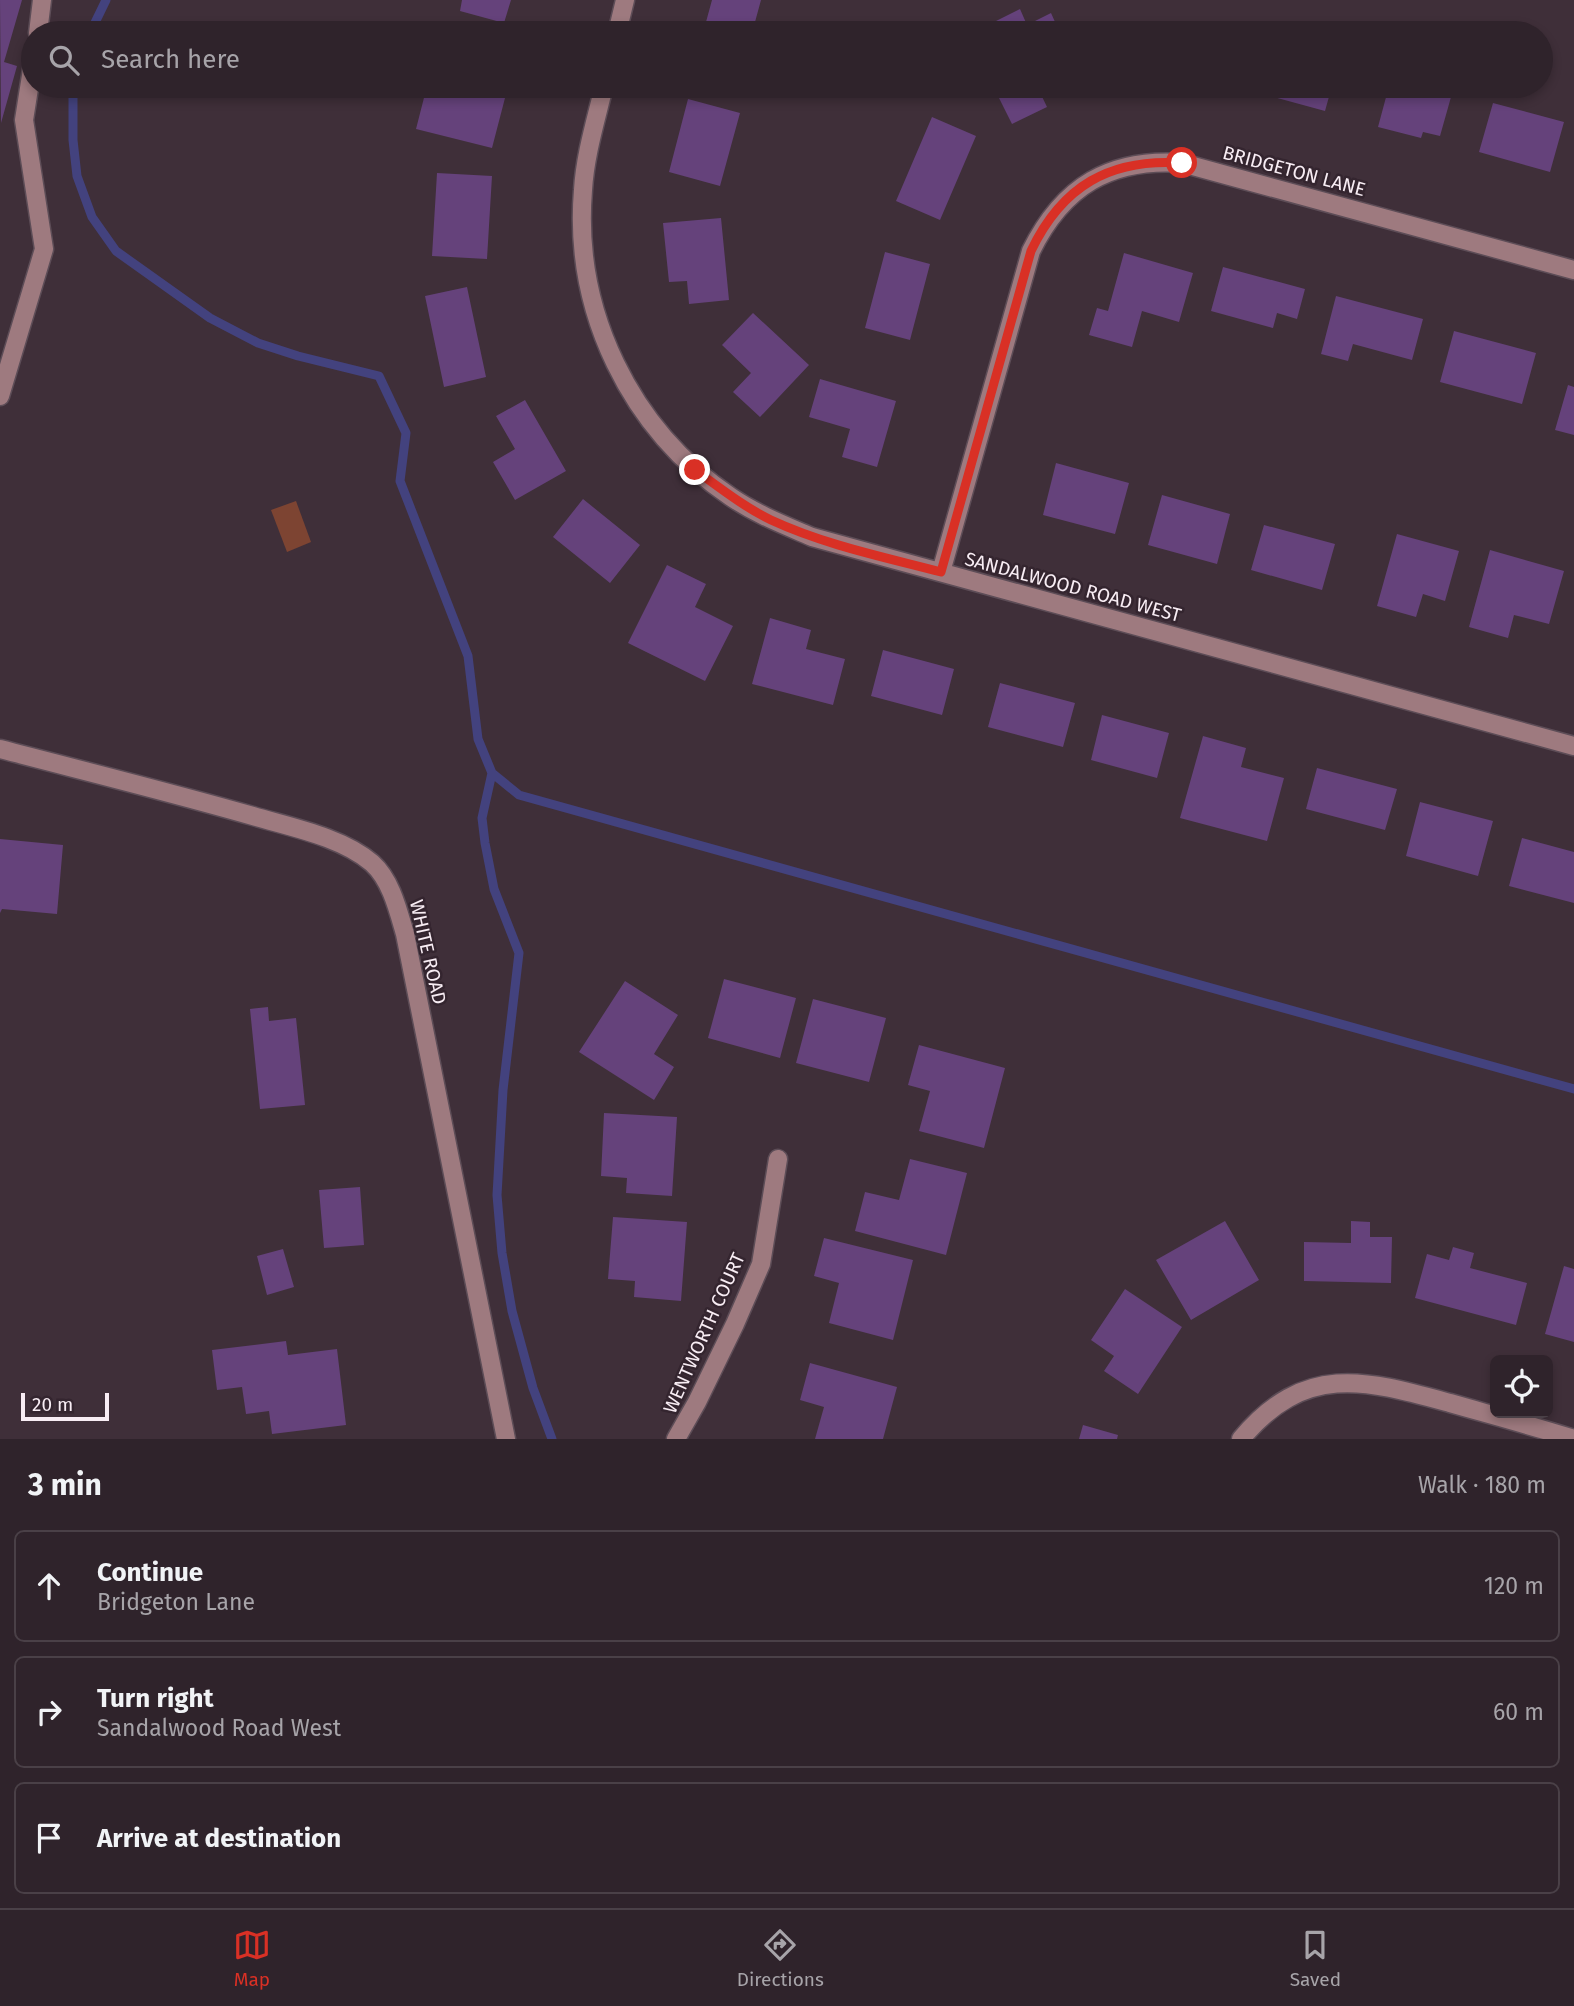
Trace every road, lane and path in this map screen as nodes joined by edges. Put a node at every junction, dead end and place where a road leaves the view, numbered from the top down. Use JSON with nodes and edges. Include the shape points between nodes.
{"nodes":[{"id":1,"x":42,"y":0,"type":"edge"},
{"id":2,"x":625,"y":0,"type":"edge"},
{"id":3,"x":39,"y":21,"type":"edge"},
{"id":4,"x":620,"y":21,"type":"edge"},
{"id":5,"x":27,"y":98,"type":"edge"},
{"id":6,"x":601,"y":98,"type":"edge"},
{"id":7,"x":1574,"y":270,"type":"edge"},
{"id":8,"x":0,"y":396,"type":"edge"},
{"id":9,"x":941,"y":572,"type":"junction"},
{"id":10,"x":1574,"y":746,"type":"edge"},
{"id":11,"x":0,"y":749,"type":"edge"},
{"id":12,"x":778,"y":1159,"type":"dead end"},
{"id":13,"x":506,"y":1439,"type":"edge"},
{"id":14,"x":676,"y":1439,"type":"edge"},
{"id":15,"x":1241,"y":1439,"type":"edge"},
{"id":16,"x":1574,"y":1439,"type":"edge"}],
"edges":[{"from":1,"to":3,"type":"street"},
{"from":2,"to":4,"type":"street"},
{"from":5,"to":8,"type":"street","via":[[24,120],[44,249]]},
{"from":6,"to":9,"type":"street","name":"SANDALWOOD ROAD WEST","via":[[583,189],[587,278],[614,363],[636,403],[695,470],[770,520],[812,537]]},
{"from":7,"to":9,"type":"street","name":"BRIDGETON LANE","via":[[1182,163],[1135,163],[1091,180],[1055,210],[1031,251]]},
{"from":9,"to":10,"type":"street","name":"SANDALWOOD ROAD WEST"},
{"from":11,"to":13,"type":"street","name":"WHITE ROAD","via":[[316,834],[373,864],[393,894],[405,934]]},
{"from":12,"to":14,"type":"street","name":"WENTWORTH COURT","via":[[761,1264],[698,1402]]},
{"from":15,"to":16,"type":"street","via":[[1289,1397],[1310,1388],[1353,1382],[1389,1387]]}]}
